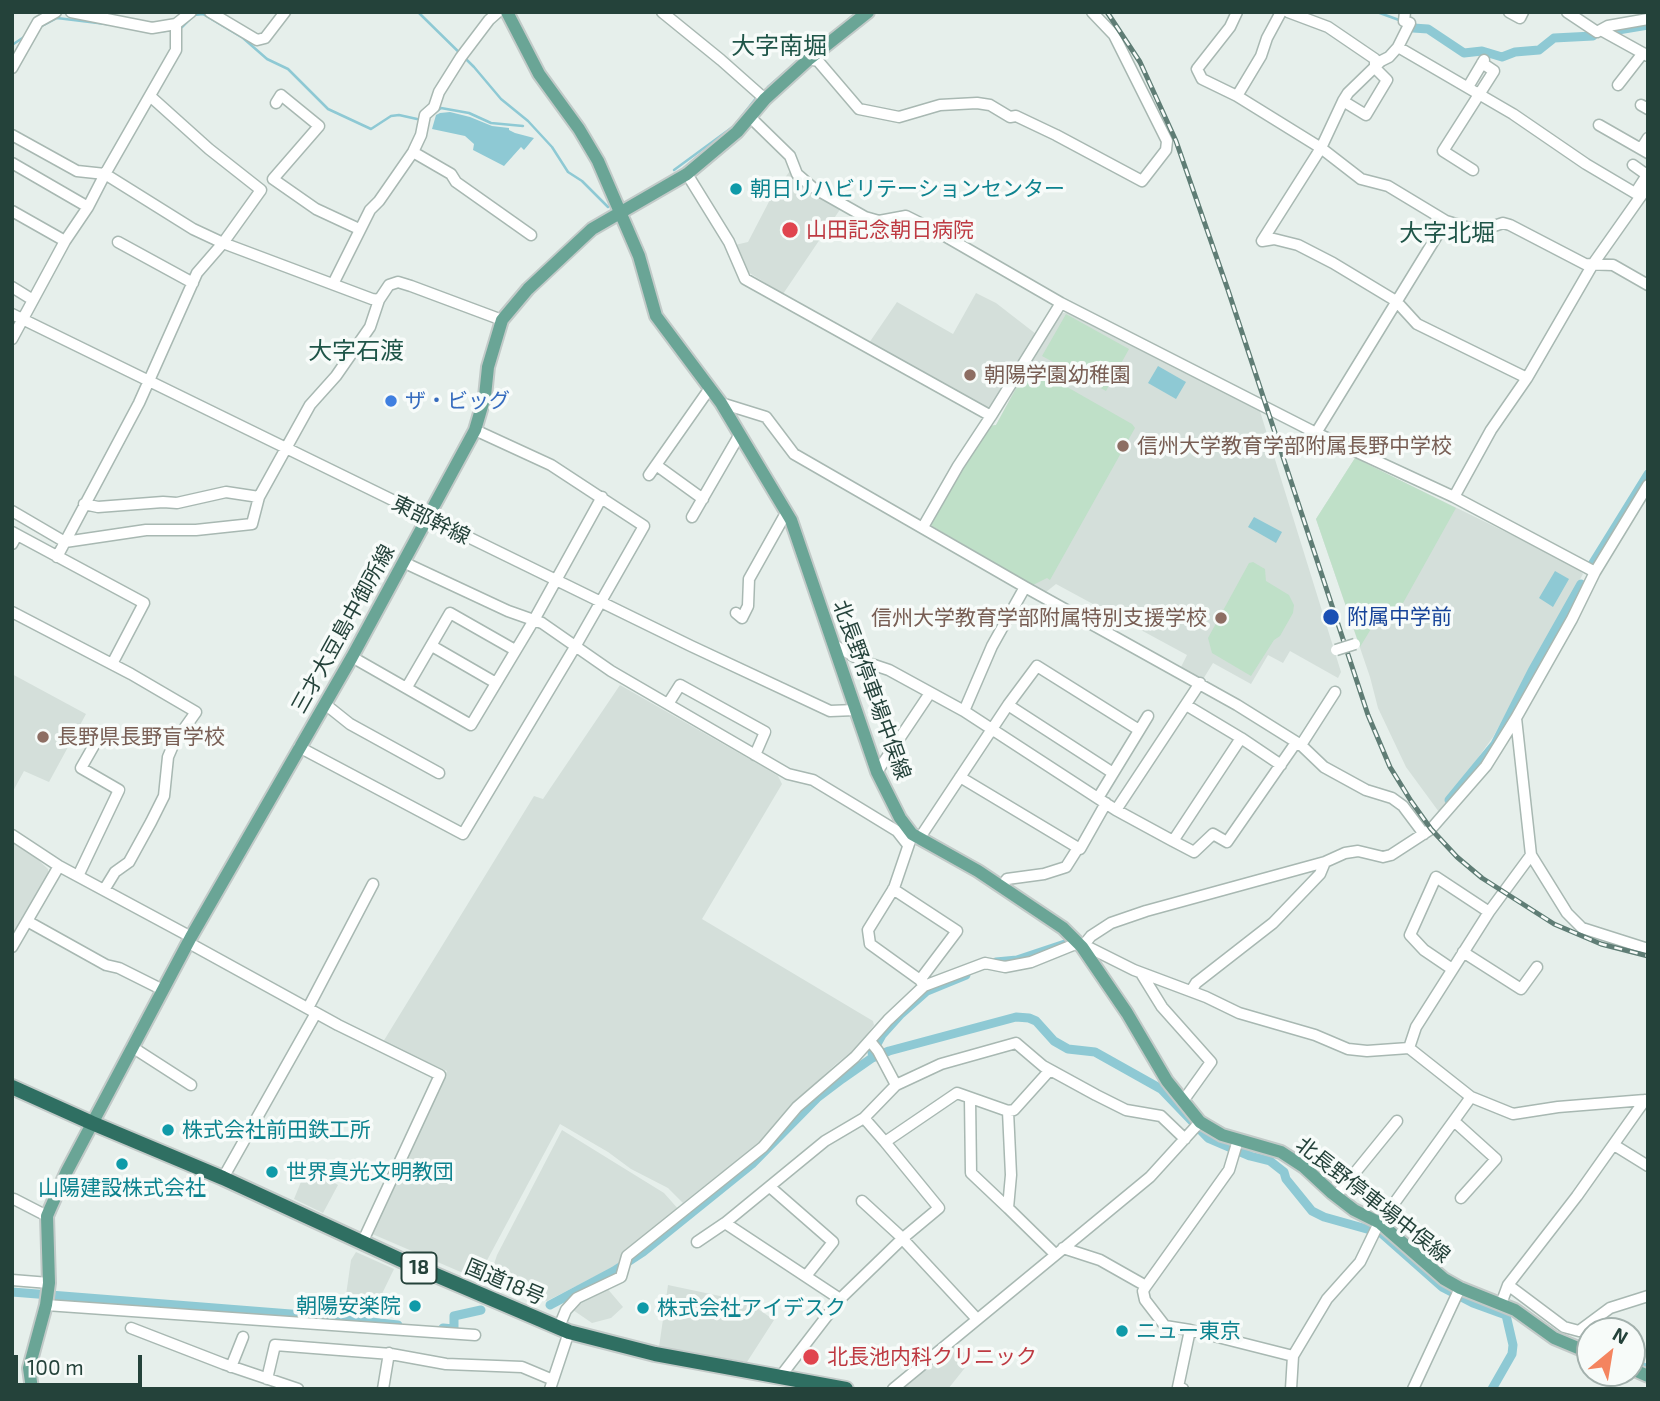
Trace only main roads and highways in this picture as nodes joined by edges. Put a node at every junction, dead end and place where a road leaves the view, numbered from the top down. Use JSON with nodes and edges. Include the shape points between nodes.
{"nodes":[{"id":1,"x":507,"y":12,"type":"edge"},
{"id":2,"x":868,"y":12,"type":"edge"},
{"id":3,"x":622,"y":213,"type":"junction"},
{"id":4,"x":12,"y":1087,"type":"edge"},
{"id":5,"x":92,"y":1123,"type":"junction"},
{"id":6,"x":1576,"y":1347,"type":"edge"},
{"id":7,"x":32,"y":1389,"type":"edge"},
{"id":8,"x":846,"y":1389,"type":"edge"}],
"edges":[{"from":1,"to":3,"type":"main road","name":"北長野停車場中俣線","via":[[538,75],[598,161]]},
{"from":2,"to":3,"type":"main road","name":"三才大豆島中御所線","via":[[809,59],[687,174]]},
{"from":3,"to":5,"type":"main road","name":"三才大豆島中御所線","via":[[592,229],[502,320],[475,430]]},
{"from":3,"to":6,"type":"main road","name":"北長野停車場中俣線","via":[[656,316],[721,403],[786,513],[877,772],[913,839],[978,871],[1063,928],[1080,945],[1197,1125],[1237,1146],[1281,1152],[1444,1279],[1457,1294],[1515,1310],[1554,1338]]},
{"from":4,"to":5,"type":"highway","name":"国道18号","number":"18"},
{"from":5,"to":7,"type":"main road","name":"三才大豆島中御所線","via":[[47,1216],[49,1283],[29,1368]]},
{"from":5,"to":8,"type":"highway","name":"国道18号","number":"18","via":[[564,1330],[655,1354]]}]}
